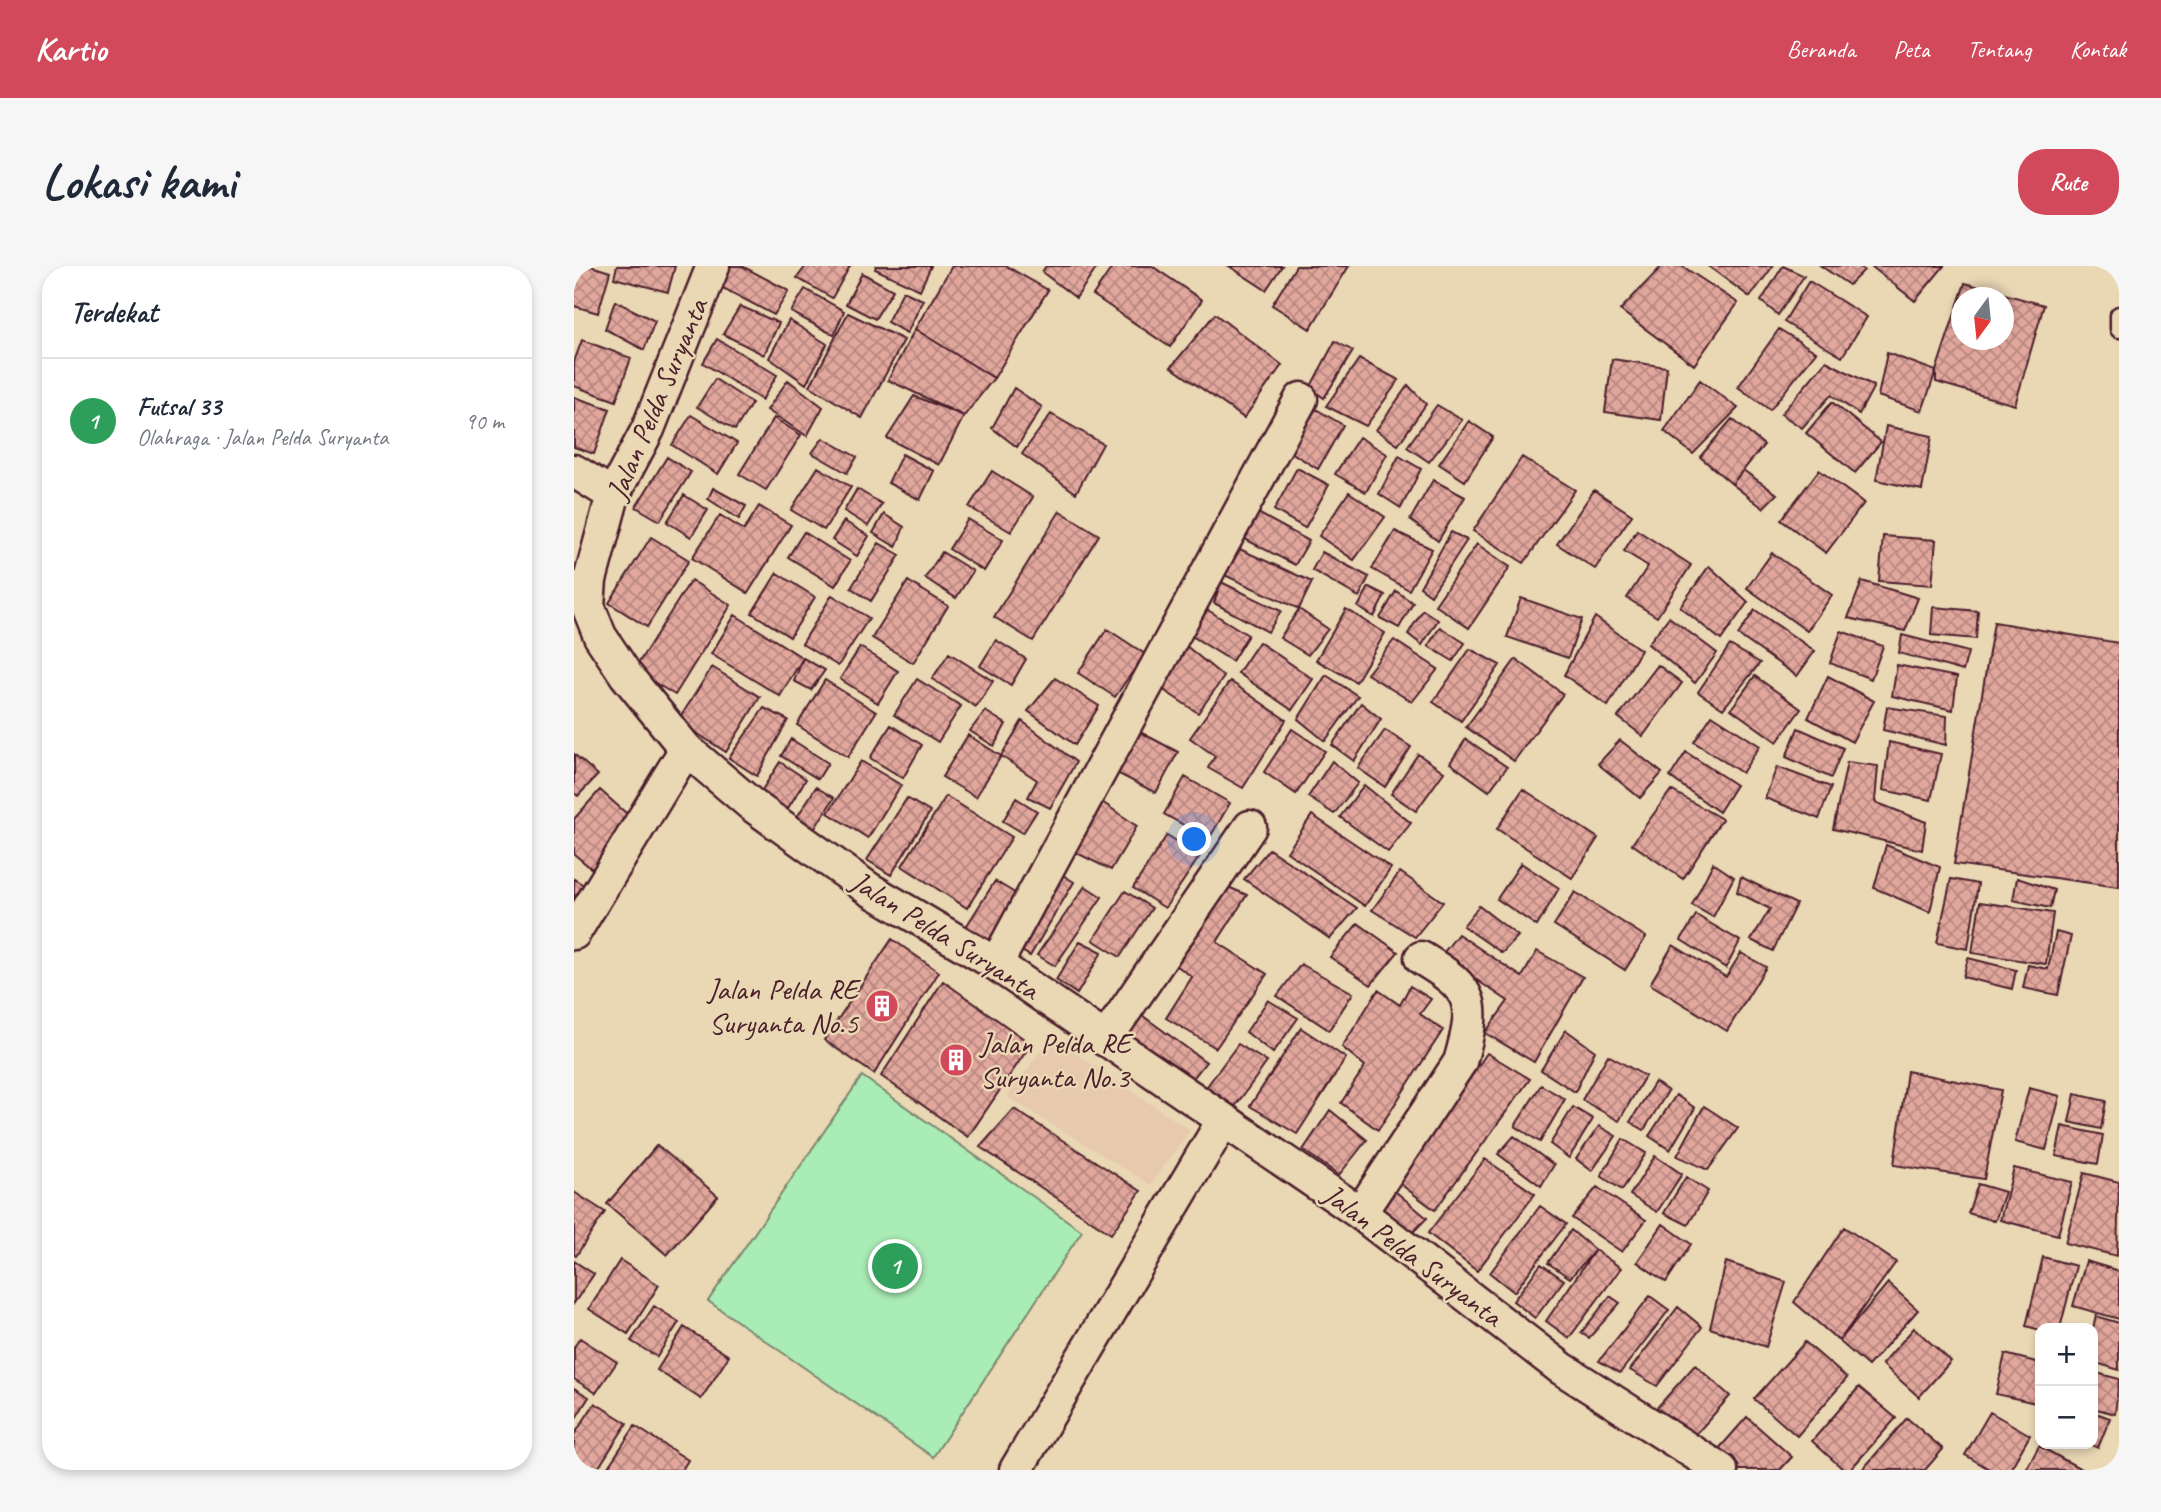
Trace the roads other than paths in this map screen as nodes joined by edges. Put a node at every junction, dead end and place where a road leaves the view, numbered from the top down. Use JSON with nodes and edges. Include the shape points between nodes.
{"nodes":[{"id":1,"x":713,"y":266,"type":"edge"},
{"id":2,"x":2119,"y":316,"type":"edge"},
{"id":3,"x":2119,"y":329,"type":"edge"},
{"id":4,"x":1301,"y":399,"type":"dead end"},
{"id":5,"x":574,"y":471,"type":"edge"},
{"id":6,"x":613,"y":495,"type":"junction"},
{"id":7,"x":685,"y":748,"type":"junction"},
{"id":8,"x":1250,"y":827,"type":"dead end"},
{"id":9,"x":574,"y":933,"type":"edge"},
{"id":10,"x":1421,"y":958,"type":"dead end"},
{"id":11,"x":996,"y":964,"type":"junction"},
{"id":12,"x":1105,"y":1040,"type":"junction"},
{"id":13,"x":1223,"y":1121,"type":"junction"},
{"id":14,"x":1360,"y":1213,"type":"junction"},
{"id":15,"x":1016,"y":1470,"type":"edge"},
{"id":16,"x":1721,"y":1470,"type":"edge"}],
"edges":[{"from":1,"to":6,"type":"street","name":"Jalan Pelda Suryanta","via":[[648,429]]},
{"from":2,"to":3,"type":"lane"},
{"from":4,"to":11,"type":"street"},
{"from":5,"to":6,"type":"street"},
{"from":6,"to":7,"type":"street","name":"Jalan Pelda Suryanta","via":[[590,580],[588,606],[600,636],[626,676]]},
{"from":7,"to":9,"type":"street"},
{"from":7,"to":11,"type":"street","name":"Jalan Pelda Suryanta","via":[[752,805],[869,889]]},
{"from":8,"to":12,"type":"street"},
{"from":10,"to":14,"type":"street","via":[[1449,975],[1466,995],[1471,1013],[1468,1034],[1453,1073]]},
{"from":11,"to":12,"type":"street","name":"Jalan Pelda Suryanta"},
{"from":12,"to":13,"type":"street","name":"Jalan Pelda Suryanta"},
{"from":13,"to":14,"type":"street","name":"Jalan Pelda Suryanta"},
{"from":13,"to":15,"type":"street"},
{"from":14,"to":16,"type":"street","name":"Jalan Pelda Suryanta","via":[[1561,1368]]}]}
